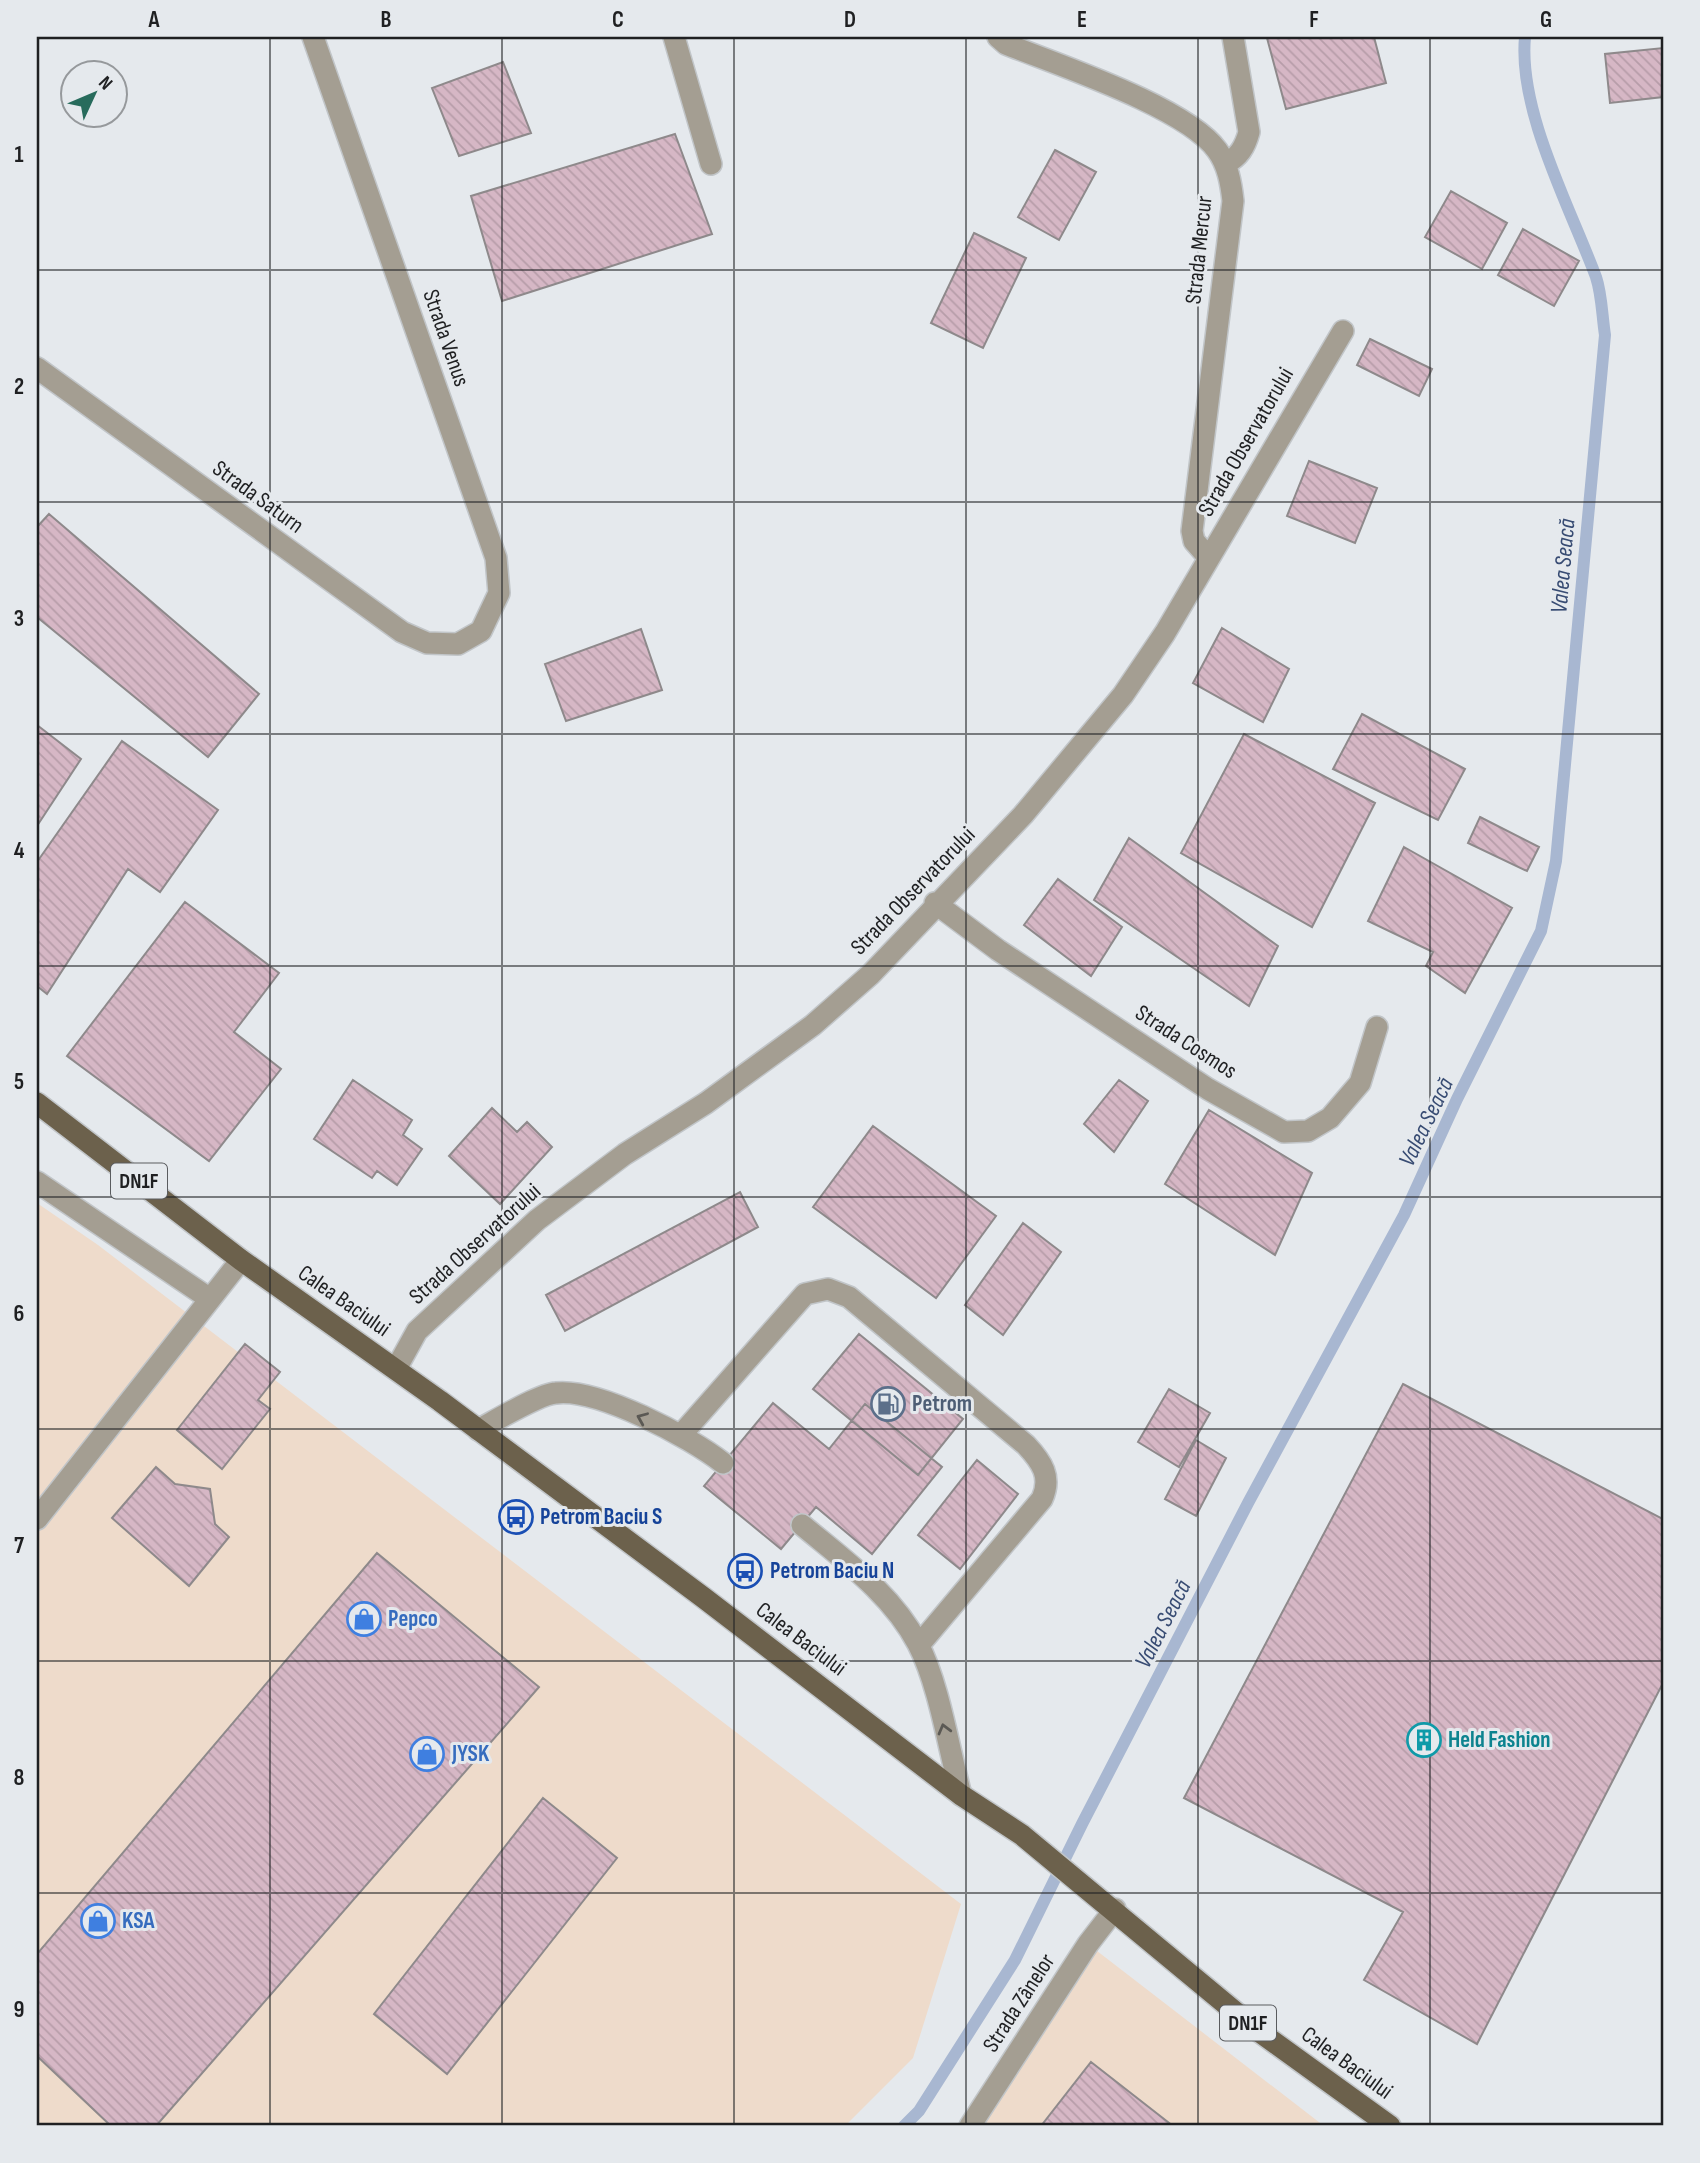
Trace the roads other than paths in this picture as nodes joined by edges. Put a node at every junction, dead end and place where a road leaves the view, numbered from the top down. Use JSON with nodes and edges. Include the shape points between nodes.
{"nodes":[{"id":1,"x":313,"y":37,"type":"edge"},
{"id":2,"x":674,"y":37,"type":"edge"},
{"id":3,"x":998,"y":37,"type":"edge"},
{"id":4,"x":1233,"y":37,"type":"edge"},
{"id":5,"x":711,"y":164,"type":"dead end"},
{"id":6,"x":1225,"y":164,"type":"junction"},
{"id":7,"x":1343,"y":331,"type":"dead end"},
{"id":8,"x":37,"y":368,"type":"edge"},
{"id":9,"x":1209,"y":558,"type":"junction"},
{"id":10,"x":458,"y":644,"type":"joint"},
{"id":11,"x":935,"y":903,"type":"junction"},
{"id":12,"x":1377,"y":1027,"type":"dead end"},
{"id":13,"x":37,"y":1103,"type":"edge"},
{"id":14,"x":37,"y":1182,"type":"edge"},
{"id":15,"x":242,"y":1260,"type":"junction"},
{"id":16,"x":210,"y":1299,"type":"junction"},
{"id":17,"x":396,"y":1370,"type":"junction"},
{"id":18,"x":478,"y":1430,"type":"junction"},
{"id":19,"x":681,"y":1435,"type":"junction"},
{"id":20,"x":723,"y":1463,"type":"dead end"},
{"id":21,"x":37,"y":1518,"type":"edge"},
{"id":22,"x":802,"y":1525,"type":"dead end"},
{"id":23,"x":919,"y":1645,"type":"junction"},
{"id":24,"x":961,"y":1795,"type":"junction"},
{"id":25,"x":1115,"y":1909,"type":"junction"},
{"id":26,"x":970,"y":2126,"type":"edge"},
{"id":27,"x":1390,"y":2126,"type":"edge"}],
"edges":[{"from":1,"to":10,"type":"street","name":"Strada Venus","via":[[496,558],[499,593],[490,616],[481,631]]},
{"from":2,"to":5,"type":"street"},
{"from":3,"to":6,"type":"street","name":"Strada Mercur","via":[[1177,117],[1203,135]]},
{"from":4,"to":6,"type":"street","via":[[1249,132],[1245,146]]},
{"from":6,"to":9,"type":"street","name":"Strada Mercur","via":[[1233,201],[1192,531],[1194,541]]},
{"from":7,"to":9,"type":"street","name":"Strada Observatorului"},
{"from":8,"to":10,"type":"street","name":"Strada Saturn","via":[[402,632],[427,643]]},
{"from":9,"to":11,"type":"street","name":"Strada Observatorului","via":[[1123,695],[1023,816]]},
{"from":11,"to":12,"type":"street","name":"Strada Cosmos","via":[[1208,1089],[1284,1132],[1308,1130],[1330,1118],[1360,1083]]},
{"from":11,"to":17,"type":"street","name":"Strada Observatorului","via":[[871,974],[813,1026],[537,1220],[417,1331]]},
{"from":13,"to":15,"type":"main road","name":"Calea Baciului","number":"DN1F"},
{"from":14,"to":16,"type":"street"},
{"from":15,"to":16,"type":"street"},
{"from":15,"to":17,"type":"main road","name":"Calea Baciului","number":"DN1F"},
{"from":16,"to":21,"type":"street"},
{"from":17,"to":18,"type":"main road","name":"Calea Baciului","number":"DN1F"},
{"from":19,"to":18,"type":"street","one_way":true,"via":[[584,1395],[554,1392]]},
{"from":18,"to":24,"type":"main road","name":"Calea Baciului","number":"DN1F"},
{"from":19,"to":20,"type":"street"},
{"from":19,"to":23,"type":"street","via":[[805,1294],[828,1289],[849,1297],[1026,1446],[1046,1473],[1048,1486],[1042,1499]]},
{"from":22,"to":23,"type":"street","via":[[871,1583]]},
{"from":24,"to":23,"type":"street","one_way":true},
{"from":24,"to":25,"type":"main road","name":"Calea Baciului","number":"DN1F","via":[[1022,1835]]},
{"from":25,"to":26,"type":"street","name":"Strada Zânelor"},
{"from":25,"to":27,"type":"main road","name":"Calea Baciului","number":"DN1F","via":[[1257,2030]]}]}
